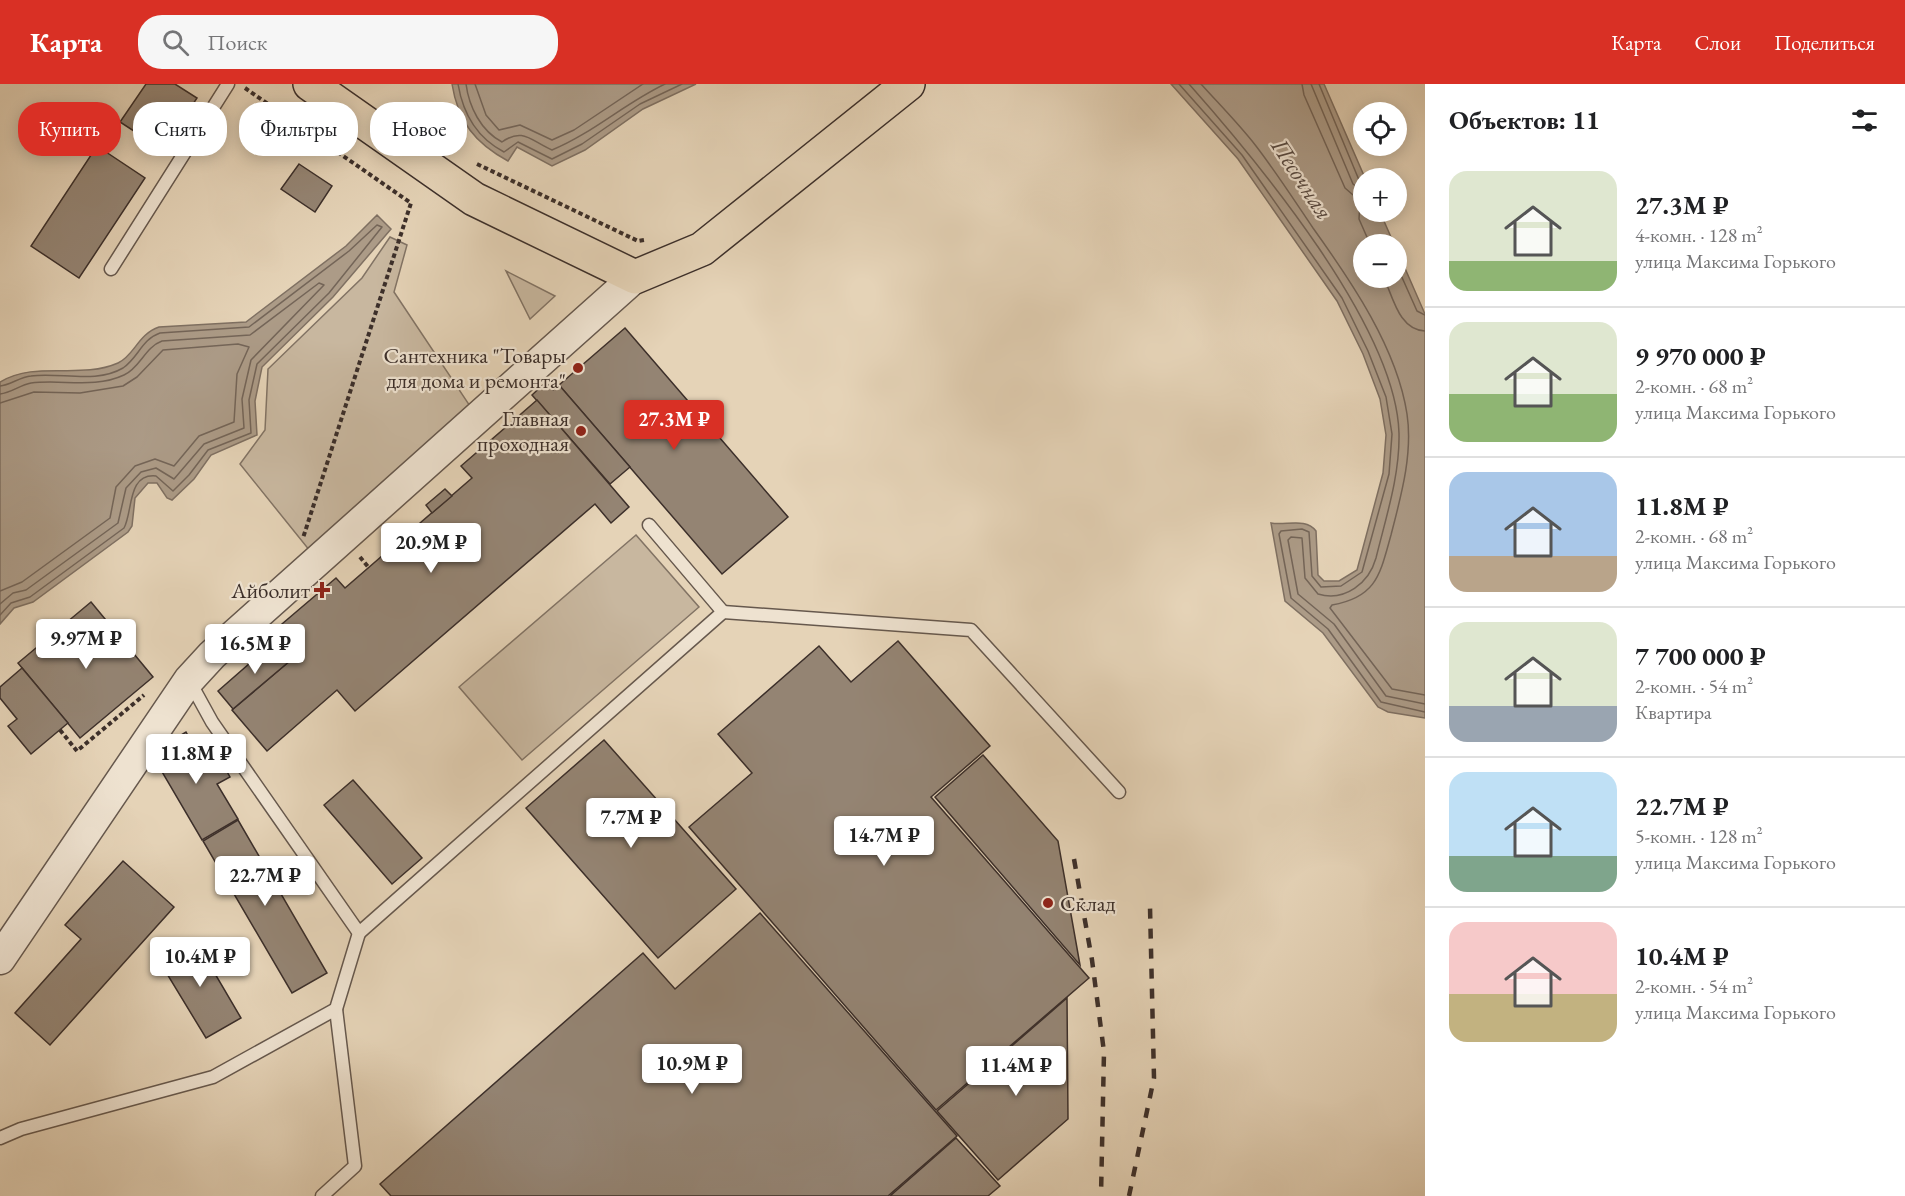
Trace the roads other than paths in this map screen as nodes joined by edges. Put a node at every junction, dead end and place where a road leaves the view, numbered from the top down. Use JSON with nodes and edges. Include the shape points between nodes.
{"nodes":[{"id":1,"x":228,"y":84,"type":"edge"},
{"id":2,"x":310,"y":84,"type":"edge"},
{"id":3,"x":908,"y":84,"type":"edge"},
{"id":4,"x":111,"y":269,"type":"dead end"},
{"id":5,"x":635,"y":277,"type":"junction"},
{"id":6,"x":649,"y":525,"type":"dead end"},
{"id":7,"x":723,"y":612,"type":"junction"},
{"id":8,"x":189,"y":680,"type":"junction"},
{"id":9,"x":1119,"y":792,"type":"dead end"},
{"id":10,"x":359,"y":933,"type":"junction"},
{"id":11,"x":0,"y":959,"type":"edge"},
{"id":12,"x":336,"y":1008,"type":"junction"},
{"id":13,"x":0,"y":1138,"type":"edge"},
{"id":14,"x":322,"y":1196,"type":"edge"}],
"edges":[{"from":1,"to":4,"type":"lane"},
{"from":2,"to":5,"type":"main road","via":[[474,199]]},
{"from":3,"to":5,"type":"main road","via":[[702,249]]},
{"from":5,"to":8,"type":"street","via":[[212,655]]},
{"from":6,"to":7,"type":"lane"},
{"from":7,"to":9,"type":"lane","via":[[971,630]]},
{"from":7,"to":10,"type":"lane"},
{"from":8,"to":10,"type":"lane","via":[[212,722]]},
{"from":8,"to":11,"type":"street"},
{"from":10,"to":12,"type":"lane"},
{"from":12,"to":13,"type":"lane","via":[[213,1077]]},
{"from":12,"to":14,"type":"lane","via":[[355,1166]]}]}
